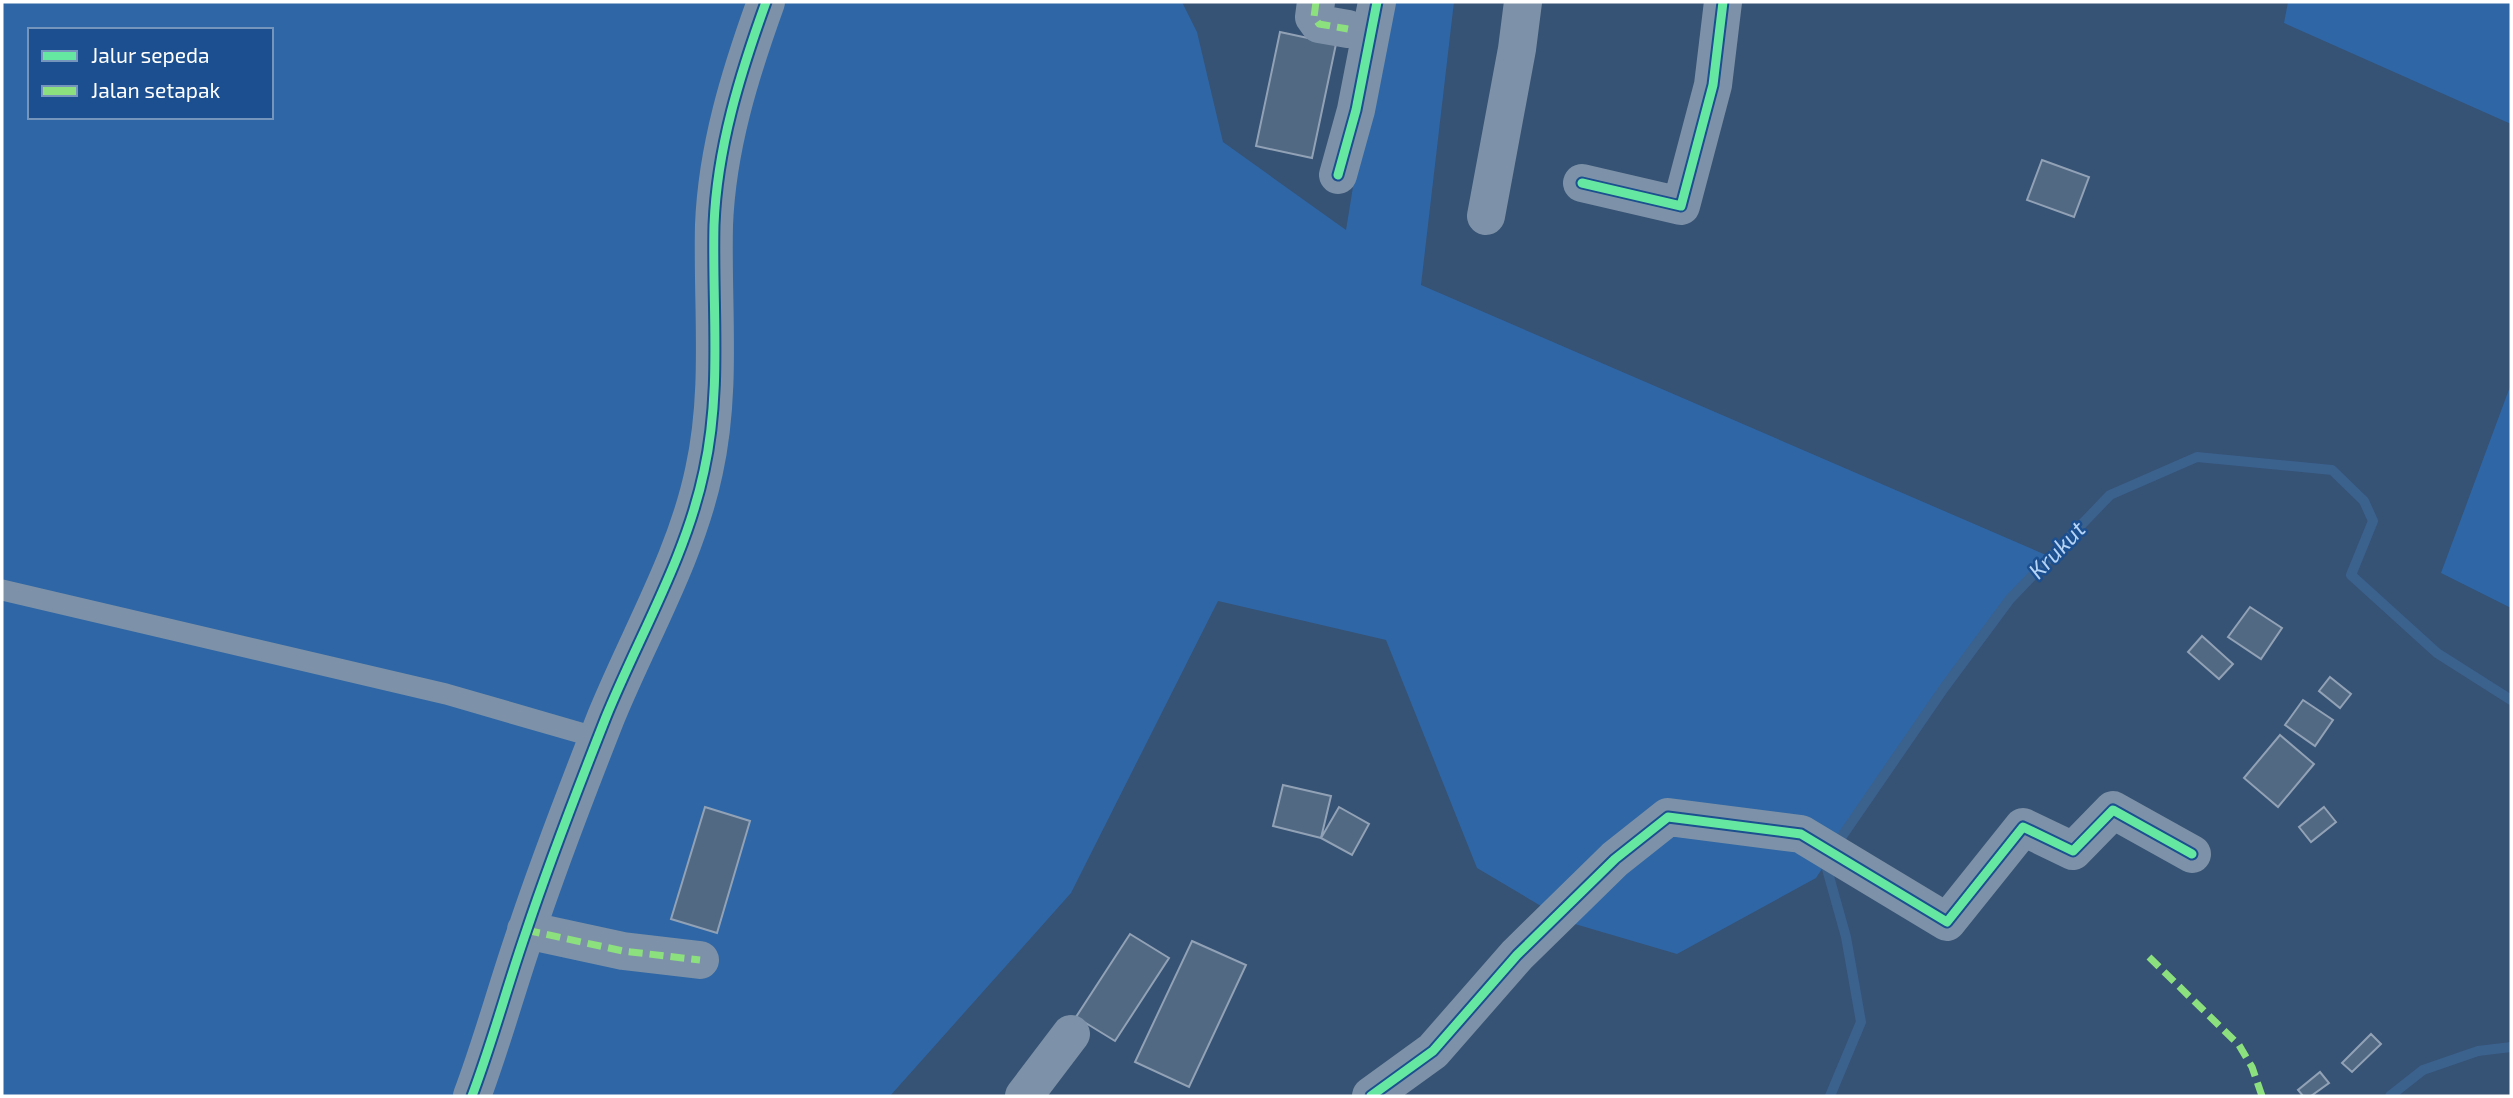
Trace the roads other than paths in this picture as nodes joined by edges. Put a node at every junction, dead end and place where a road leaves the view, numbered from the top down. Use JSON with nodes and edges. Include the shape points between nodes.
{"nodes":[{"id":1,"x":766,"y":2,"type":"edge"},
{"id":2,"x":1316,"y":2,"type":"edge"},
{"id":3,"x":1377,"y":2,"type":"edge"},
{"id":4,"x":1523,"y":2,"type":"edge"},
{"id":5,"x":1723,"y":2,"type":"edge"},
{"id":6,"x":1348,"y":29,"type":"dead end"},
{"id":7,"x":1338,"y":175,"type":"dead end"},
{"id":8,"x":1582,"y":183,"type":"dead end"},
{"id":9,"x":1486,"y":216,"type":"dead end"},
{"id":10,"x":2,"y":590,"type":"edge"},
{"id":11,"x":598,"y":738,"type":"junction"},
{"id":12,"x":2192,"y":854,"type":"dead end"},
{"id":13,"x":526,"y":930,"type":"junction"},
{"id":14,"x":700,"y":960,"type":"dead end"},
{"id":15,"x":1071,"y":1034,"type":"dead end"},
{"id":16,"x":472,"y":1096,"type":"edge"},
{"id":17,"x":1024,"y":1096,"type":"edge"},
{"id":18,"x":1371,"y":1096,"type":"edge"}],
"edges":[{"from":1,"to":11,"type":"street","via":[[729,120],[717,183],[714,403],[704,473],[676,557]]},
{"from":2,"to":6,"type":"street","via":[[1314,17],[1319,24]]},
{"from":3,"to":7,"type":"street"},
{"from":4,"to":9,"type":"street"},
{"from":5,"to":8,"type":"street","via":[[1713,85],[1681,206]]},
{"from":10,"to":11,"type":"lane","via":[[446,694]]},
{"from":11,"to":13,"type":"street"},
{"from":12,"to":18,"type":"street","via":[[2113,810],[2073,851],[2023,827],[1947,922],[1801,834],[1668,817],[1615,859],[1517,955],[1433,1051]]},
{"from":13,"to":14,"type":"street"},
{"from":13,"to":16,"type":"street"},
{"from":15,"to":17,"type":"street"}]}
